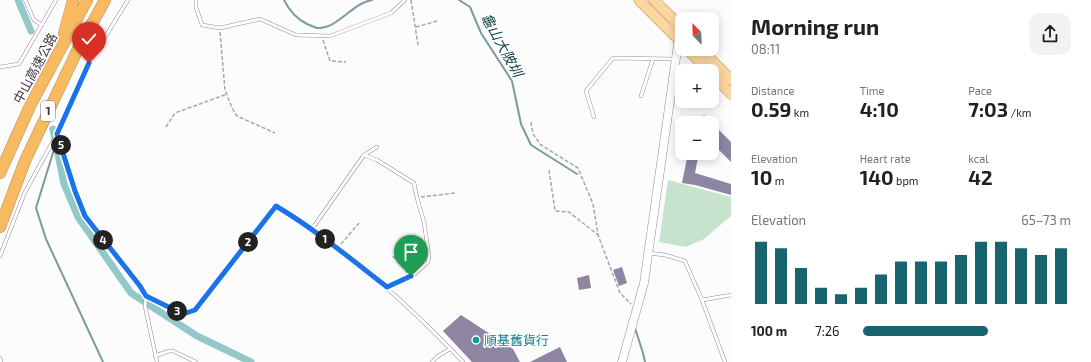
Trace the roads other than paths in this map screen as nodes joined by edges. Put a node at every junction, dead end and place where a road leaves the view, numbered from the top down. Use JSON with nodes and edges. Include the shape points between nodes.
{"nodes":[{"id":1,"x":24,"y":0,"type":"edge"},
{"id":2,"x":56,"y":0,"type":"edge"},
{"id":3,"x":73,"y":0,"type":"edge"},
{"id":4,"x":88,"y":0,"type":"edge"},
{"id":5,"x":105,"y":0,"type":"edge"},
{"id":6,"x":128,"y":0,"type":"edge"},
{"id":7,"x":196,"y":0,"type":"edge"},
{"id":8,"x":405,"y":0,"type":"edge"},
{"id":9,"x":639,"y":0,"type":"edge"},
{"id":10,"x":654,"y":0,"type":"edge"},
{"id":11,"x":675,"y":24,"type":"edge"},
{"id":12,"x":42,"y":25,"type":"junction"},
{"id":13,"x":675,"y":31,"type":"edge"},
{"id":14,"x":61,"y":47,"type":"junction"},
{"id":15,"x":677,"y":56,"type":"edge"},
{"id":16,"x":695,"y":56,"type":"edge"},
{"id":17,"x":708,"y":56,"type":"edge"},
{"id":18,"x":652,"y":59,"type":"junction"},
{"id":19,"x":676,"y":59,"type":"junction"},
{"id":20,"x":702,"y":64,"type":"edge"},
{"id":21,"x":0,"y":67,"type":"edge"},
{"id":22,"x":731,"y":80,"type":"edge"},
{"id":23,"x":719,"y":81,"type":"edge"},
{"id":24,"x":731,"y":94,"type":"edge"},
{"id":25,"x":641,"y":96,"type":"dead end"},
{"id":26,"x":594,"y":117,"type":"dead end"},
{"id":27,"x":57,"y":134,"type":"junction"},
{"id":28,"x":377,"y":147,"type":"dead end"},
{"id":29,"x":364,"y":155,"type":"junction"},
{"id":30,"x":0,"y":173,"type":"edge"},
{"id":31,"x":0,"y":227,"type":"edge"},
{"id":32,"x":312,"y":229,"type":"junction"},
{"id":33,"x":648,"y":253,"type":"junction"},
{"id":34,"x":0,"y":256,"type":"edge"},
{"id":35,"x":387,"y":287,"type":"junction"},
{"id":36,"x":731,"y":295,"type":"edge"},
{"id":37,"x":146,"y":296,"type":"junction"},
{"id":38,"x":702,"y":300,"type":"junction"},
{"id":39,"x":450,"y":349,"type":"junction"},
{"id":40,"x":155,"y":356,"type":"junction"},
{"id":41,"x":0,"y":358,"type":"edge"},
{"id":42,"x":1,"y":362,"type":"edge"},
{"id":43,"x":157,"y":362,"type":"edge"},
{"id":44,"x":196,"y":362,"type":"edge"},
{"id":45,"x":432,"y":362,"type":"edge"},
{"id":46,"x":462,"y":362,"type":"edge"},
{"id":47,"x":622,"y":362,"type":"edge"},
{"id":48,"x":725,"y":362,"type":"edge"}],
"edges":[{"from":1,"to":12,"type":"lane","via":[[34,20]]},
{"from":2,"to":12,"type":"lane"},
{"from":3,"to":14,"type":"highway"},
{"from":4,"to":14,"type":"highway","name":"中山高速公路","number":"1"},
{"from":5,"to":31,"type":"highway","number":"1","via":[[77,51],[25,161]]},
{"from":6,"to":27,"type":"lane","via":[[89,63]]},
{"from":7,"to":8,"type":"lane","via":[[202,25],[220,28],[260,19],[296,35],[330,36],[391,13]]},
{"from":9,"to":13,"type":"main road"},
{"from":10,"to":11,"type":"main road"},
{"from":12,"to":21,"type":"lane","via":[[19,64]]},
{"from":14,"to":30,"type":"highway","name":"中山高速公路","number":"1","via":[[30,106]]},
{"from":15,"to":19,"type":"street"},
{"from":16,"to":20,"type":"main road"},
{"from":17,"to":22,"type":"main road"},
{"from":18,"to":19,"type":"lane"},
{"from":18,"to":25,"type":"lane"},
{"from":18,"to":26,"type":"lane","via":[[613,58],[586,90]]},
{"from":19,"to":33,"type":"street"},
{"from":23,"to":24,"type":"main road"},
{"from":27,"to":34,"type":"lane","via":[[25,192]]},
{"from":27,"to":37,"type":"lane","via":[[85,216]]},
{"from":28,"to":29,"type":"lane"},
{"from":29,"to":32,"type":"lane"},
{"from":29,"to":35,"type":"lane","via":[[377,160],[414,184],[424,222],[428,262],[415,274]]},
{"from":32,"to":35,"type":"lane"},
{"from":32,"to":37,"type":"lane","via":[[276,206],[195,310],[183,314]]},
{"from":33,"to":38,"type":"lane","via":[[685,261]]},
{"from":33,"to":47,"type":"street","via":[[644,283]]},
{"from":35,"to":39,"type":"lane"},
{"from":36,"to":38,"type":"lane"},
{"from":37,"to":40,"type":"lane","via":[[145,306]]},
{"from":38,"to":48,"type":"lane"},
{"from":39,"to":45,"type":"lane"},
{"from":39,"to":46,"type":"lane"},
{"from":40,"to":43,"type":"lane"},
{"from":40,"to":44,"type":"lane","via":[[173,351]]},
{"from":41,"to":42,"type":"lane"}]}
